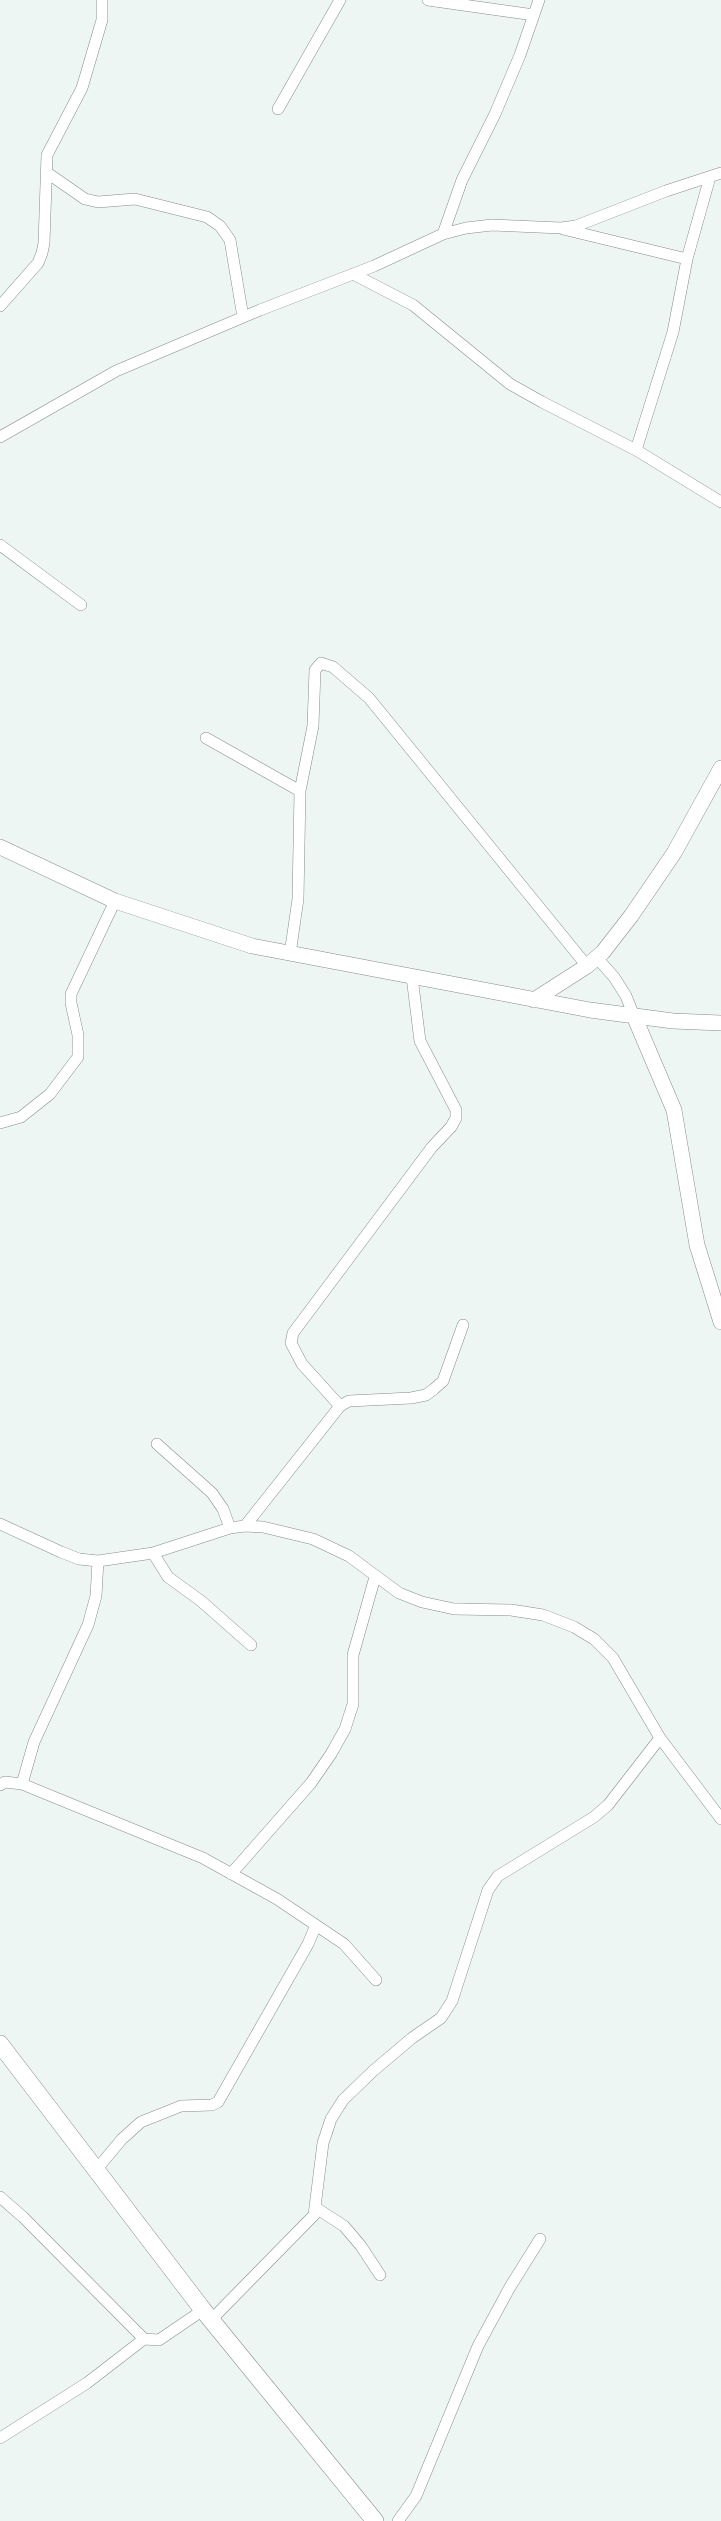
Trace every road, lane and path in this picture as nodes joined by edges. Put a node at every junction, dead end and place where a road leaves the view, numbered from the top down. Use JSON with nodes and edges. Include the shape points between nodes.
{"nodes":[{"id":1,"x":102,"y":0,"type":"edge"},
{"id":2,"x":340,"y":0,"type":"edge"},
{"id":3,"x":428,"y":0,"type":"edge"},
{"id":4,"x":539,"y":0,"type":"edge"},
{"id":5,"x":534,"y":15,"type":"junction"},
{"id":6,"x":278,"y":109,"type":"dead end"},
{"id":7,"x":46,"y":172,"type":"junction"},
{"id":8,"x":716,"y":175,"type":"edge"},
{"id":9,"x":562,"y":228,"type":"junction"},
{"id":10,"x":443,"y":234,"type":"junction"},
{"id":11,"x":687,"y":259,"type":"junction"},
{"id":12,"x":353,"y":274,"type":"junction"},
{"id":13,"x":0,"y":306,"type":"edge"},
{"id":14,"x":243,"y":317,"type":"junction"},
{"id":15,"x":0,"y":437,"type":"edge"},
{"id":16,"x":636,"y":450,"type":"junction"},
{"id":17,"x":721,"y":502,"type":"edge"},
{"id":18,"x":0,"y":545,"type":"edge"},
{"id":19,"x":81,"y":605,"type":"dead end"},
{"id":20,"x":206,"y":738,"type":"dead end"},
{"id":21,"x":721,"y":768,"type":"edge"},
{"id":22,"x":300,"y":791,"type":"junction"},
{"id":23,"x":0,"y":847,"type":"edge"},
{"id":24,"x":115,"y":901,"type":"junction"},
{"id":25,"x":290,"y":954,"type":"junction"},
{"id":26,"x":592,"y":962,"type":"junction"},
{"id":27,"x":412,"y":977,"type":"junction"},
{"id":28,"x":534,"y":1000,"type":"junction"},
{"id":29,"x":634,"y":1016,"type":"junction"},
{"id":30,"x":721,"y":1023,"type":"edge"},
{"id":31,"x":0,"y":1123,"type":"edge"},
{"id":32,"x":721,"y":1322,"type":"edge"},
{"id":33,"x":463,"y":1325,"type":"dead end"},
{"id":34,"x":340,"y":1406,"type":"junction"},
{"id":35,"x":157,"y":1444,"type":"dead end"},
{"id":36,"x":0,"y":1524,"type":"edge"},
{"id":37,"x":245,"y":1526,"type":"junction"},
{"id":38,"x":230,"y":1528,"type":"junction"},
{"id":39,"x":153,"y":1553,"type":"junction"},
{"id":40,"x":98,"y":1562,"type":"junction"},
{"id":41,"x":376,"y":1577,"type":"junction"},
{"id":42,"x":251,"y":1645,"type":"dead end"},
{"id":43,"x":660,"y":1738,"type":"junction"},
{"id":44,"x":22,"y":1784,"type":"junction"},
{"id":45,"x":0,"y":1785,"type":"edge"},
{"id":46,"x":721,"y":1819,"type":"edge"},
{"id":47,"x":231,"y":1874,"type":"junction"},
{"id":48,"x":316,"y":1925,"type":"junction"},
{"id":49,"x":376,"y":1980,"type":"dead end"},
{"id":50,"x":0,"y":2044,"type":"edge"},
{"id":51,"x":96,"y":2170,"type":"junction"},
{"id":52,"x":0,"y":2197,"type":"edge"},
{"id":53,"x":316,"y":2208,"type":"junction"},
{"id":54,"x":540,"y":2239,"type":"dead end"},
{"id":55,"x":380,"y":2275,"type":"dead end"},
{"id":56,"x":207,"y":2315,"type":"junction"},
{"id":57,"x":144,"y":2340,"type":"junction"},
{"id":58,"x":0,"y":2438,"type":"edge"},
{"id":59,"x":375,"y":2521,"type":"edge"},
{"id":60,"x":398,"y":2521,"type":"edge"}],
"edges":[{"from":1,"to":7,"type":"street","via":[[102,20],[94,54],[82,88],[51,144],[47,155]]},
{"from":2,"to":6,"type":"street"},
{"from":3,"to":5,"type":"street"},
{"from":4,"to":5,"type":"street"},
{"from":5,"to":10,"type":"street","via":[[495,114],[462,180]]},
{"from":7,"to":13,"type":"street","via":[[42,253],[38,263]]},
{"from":7,"to":14,"type":"street","via":[[85,199],[98,202],[135,199],[207,217],[220,226],[230,240]]},
{"from":8,"to":9,"type":"street"},
{"from":8,"to":11,"type":"street"},
{"from":9,"to":10,"type":"street","via":[[492,225]]},
{"from":9,"to":11,"type":"street"},
{"from":10,"to":12,"type":"street"},
{"from":11,"to":16,"type":"street","via":[[673,332]]},
{"from":12,"to":14,"type":"street"},
{"from":12,"to":16,"type":"street","via":[[413,305],[510,384]]},
{"from":14,"to":15,"type":"street","via":[[116,371]]},
{"from":16,"to":17,"type":"street"},
{"from":18,"to":19,"type":"street"},
{"from":20,"to":22,"type":"street"},
{"from":21,"to":26,"type":"main road","via":[[674,853],[631,916]]},
{"from":22,"to":25,"type":"street","via":[[298,899]]},
{"from":22,"to":26,"type":"street","via":[[313,726],[315,670],[321,663],[333,667],[369,698]]},
{"from":23,"to":24,"type":"main road"},
{"from":24,"to":25,"type":"main road","via":[[252,946]]},
{"from":24,"to":31,"type":"street","via":[[71,994],[78,1035],[78,1058],[50,1094],[21,1117]]},
{"from":25,"to":27,"type":"main road"},
{"from":26,"to":28,"type":"main road"},
{"from":26,"to":29,"type":"street","via":[[614,977],[626,996]]},
{"from":27,"to":28,"type":"main road"},
{"from":27,"to":34,"type":"street","via":[[420,1041],[456,1110],[456,1118],[293,1333],[291,1342],[302,1364]]},
{"from":28,"to":29,"type":"main road"},
{"from":29,"to":30,"type":"main road"},
{"from":29,"to":32,"type":"main road","via":[[674,1110],[697,1245]]},
{"from":33,"to":34,"type":"street","via":[[443,1380],[426,1395],[349,1401]]},
{"from":34,"to":37,"type":"street"},
{"from":35,"to":38,"type":"street","via":[[212,1493],[223,1510]]},
{"from":36,"to":40,"type":"street","via":[[79,1559]]},
{"from":37,"to":38,"type":"street"},
{"from":37,"to":41,"type":"street","via":[[313,1539],[349,1556]]},
{"from":38,"to":39,"type":"street"},
{"from":39,"to":40,"type":"street"},
{"from":39,"to":42,"type":"street","via":[[168,1577],[201,1601]]},
{"from":40,"to":44,"type":"street","via":[[96,1596],[88,1625],[39,1729]]},
{"from":41,"to":43,"type":"street","via":[[399,1593],[422,1602],[454,1609],[510,1610],[543,1615],[574,1627],[594,1639],[613,1658]]},
{"from":41,"to":47,"type":"street","via":[[353,1655],[353,1704],[345,1729],[310,1783]]},
{"from":43,"to":46,"type":"street"},
{"from":43,"to":53,"type":"street","via":[[608,1805],[594,1817],[498,1876],[488,1890],[452,2002],[441,2018],[412,2038],[343,2100],[331,2119],[323,2144]]},
{"from":44,"to":45,"type":"street","via":[[5,1782]]},
{"from":44,"to":47,"type":"street","via":[[203,1858]]},
{"from":47,"to":48,"type":"street","via":[[277,1899]]},
{"from":48,"to":49,"type":"street","via":[[344,1944]]},
{"from":48,"to":51,"type":"street","via":[[308,1944],[218,2102],[212,2105],[181,2106],[141,2122],[122,2139]]},
{"from":50,"to":51,"type":"main road"},
{"from":51,"to":56,"type":"main road"},
{"from":52,"to":57,"type":"street","via":[[23,2217]]},
{"from":53,"to":55,"type":"street","via":[[344,2226]]},
{"from":53,"to":56,"type":"street","via":[[314,2215],[281,2252]]},
{"from":54,"to":60,"type":"street","via":[[478,2346],[416,2496]]},
{"from":56,"to":57,"type":"street","via":[[159,2340]]},
{"from":56,"to":59,"type":"main road"},
{"from":57,"to":58,"type":"street","via":[[87,2383]]}]}
